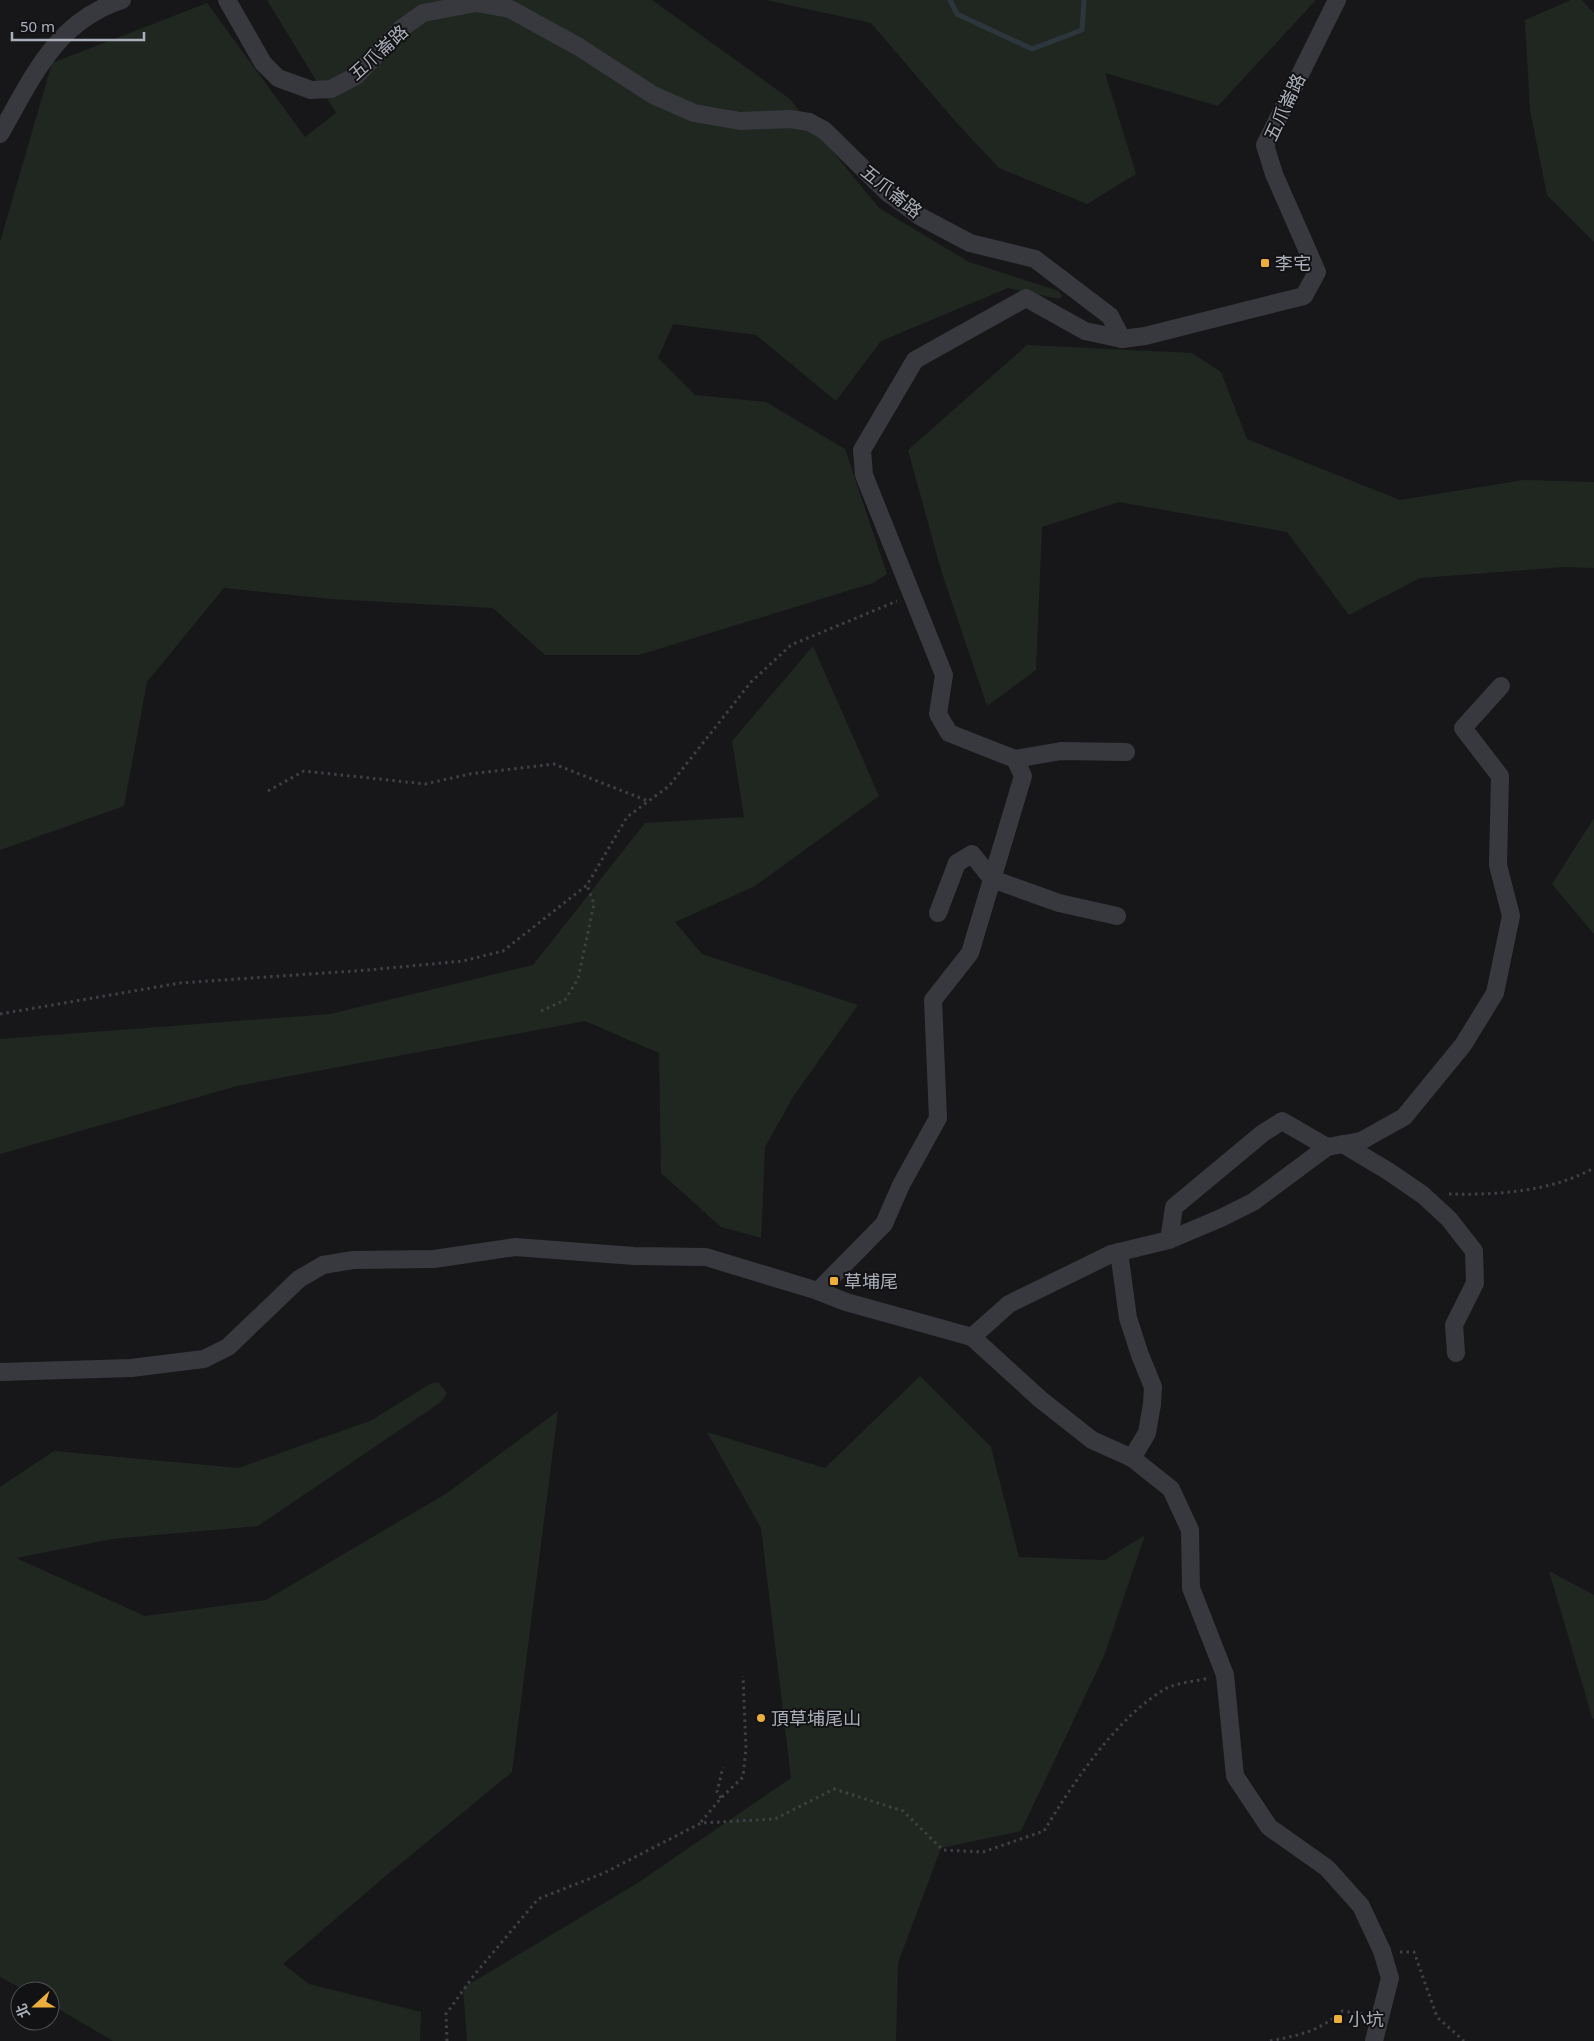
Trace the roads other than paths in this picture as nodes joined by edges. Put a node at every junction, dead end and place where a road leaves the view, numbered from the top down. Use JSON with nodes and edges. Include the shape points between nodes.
{"nodes":[{"id":1,"x":122,"y":0,"type":"edge"},
{"id":2,"x":227,"y":0,"type":"edge"},
{"id":3,"x":1337,"y":0,"type":"edge"},
{"id":4,"x":0,"y":134,"type":"edge"},
{"id":5,"x":1122,"y":339,"type":"junction"},
{"id":6,"x":1501,"y":686,"type":"dead end"},
{"id":7,"x":1126,"y":752,"type":"dead end"},
{"id":8,"x":1015,"y":759,"type":"junction"},
{"id":9,"x":992,"y":879,"type":"junction"},
{"id":10,"x":938,"y":913,"type":"dead end"},
{"id":11,"x":1117,"y":916,"type":"dead end"},
{"id":12,"x":1335,"y":1145,"type":"junction"},
{"id":13,"x":1169,"y":1240,"type":"junction"},
{"id":14,"x":1119,"y":1252,"type":"junction"},
{"id":15,"x":818,"y":1291,"type":"junction"},
{"id":16,"x":972,"y":1337,"type":"junction"},
{"id":17,"x":1456,"y":1353,"type":"dead end"},
{"id":18,"x":0,"y":1372,"type":"edge"},
{"id":19,"x":1132,"y":1458,"type":"junction"},
{"id":20,"x":1375,"y":2039,"type":"edge"}],
"edges":[{"from":1,"to":4,"type":"street","via":[[103,6],[61,36],[41,62]]},
{"from":2,"to":5,"type":"street","name":"五爪崙路","via":[[263,63],[278,78],[312,90],[331,89],[356,76],[402,28],[424,13],[476,3],[510,9],[579,47],[653,95],[694,113],[740,121],[790,119],[809,122],[824,130],[888,193],[922,217],[970,243],[1035,259],[1110,316]]},
{"from":3,"to":5,"type":"street","name":"五爪崙路","via":[[1265,146],[1316,272],[1304,296]]},
{"from":5,"to":8,"type":"street","via":[[1085,331],[1026,298],[916,360],[862,450],[864,475],[944,675],[938,714],[949,734]]},
{"from":6,"to":12,"type":"street","via":[[1463,728],[1500,776],[1498,865],[1511,916],[1495,993],[1463,1045],[1404,1117],[1361,1141]]},
{"from":7,"to":8,"type":"street","via":[[1061,751]]},
{"from":8,"to":9,"type":"street","via":[[1023,776]]},
{"from":9,"to":10,"type":"street","via":[[972,854],[957,863]]},
{"from":9,"to":11,"type":"street","via":[[1059,904]]},
{"from":9,"to":15,"type":"street","via":[[970,953],[933,1000],[938,1118],[901,1184],[884,1224]]},
{"from":12,"to":13,"type":"street","via":[[1253,1202]]},
{"from":12,"to":13,"type":"street","via":[[1282,1121],[1174,1207]]},
{"from":12,"to":17,"type":"street","via":[[1388,1171],[1423,1195],[1449,1219],[1474,1251],[1476,1283],[1454,1325]]},
{"from":13,"to":14,"type":"street"},
{"from":14,"to":16,"type":"street","via":[[1009,1304]]},
{"from":14,"to":19,"type":"street","via":[[1128,1318],[1153,1387],[1147,1433]]},
{"from":15,"to":16,"type":"street","via":[[846,1302]]},
{"from":15,"to":18,"type":"street","via":[[706,1257],[634,1256],[515,1246],[434,1259],[353,1260],[323,1265],[299,1279],[228,1347],[204,1359],[131,1368]]},
{"from":16,"to":19,"type":"street","via":[[1040,1400],[1092,1440]]},
{"from":19,"to":20,"type":"street","via":[[1171,1488],[1190,1530],[1192,1588],[1225,1674],[1235,1776],[1269,1827],[1327,1868],[1361,1906],[1382,1951],[1390,1978]]}]}
